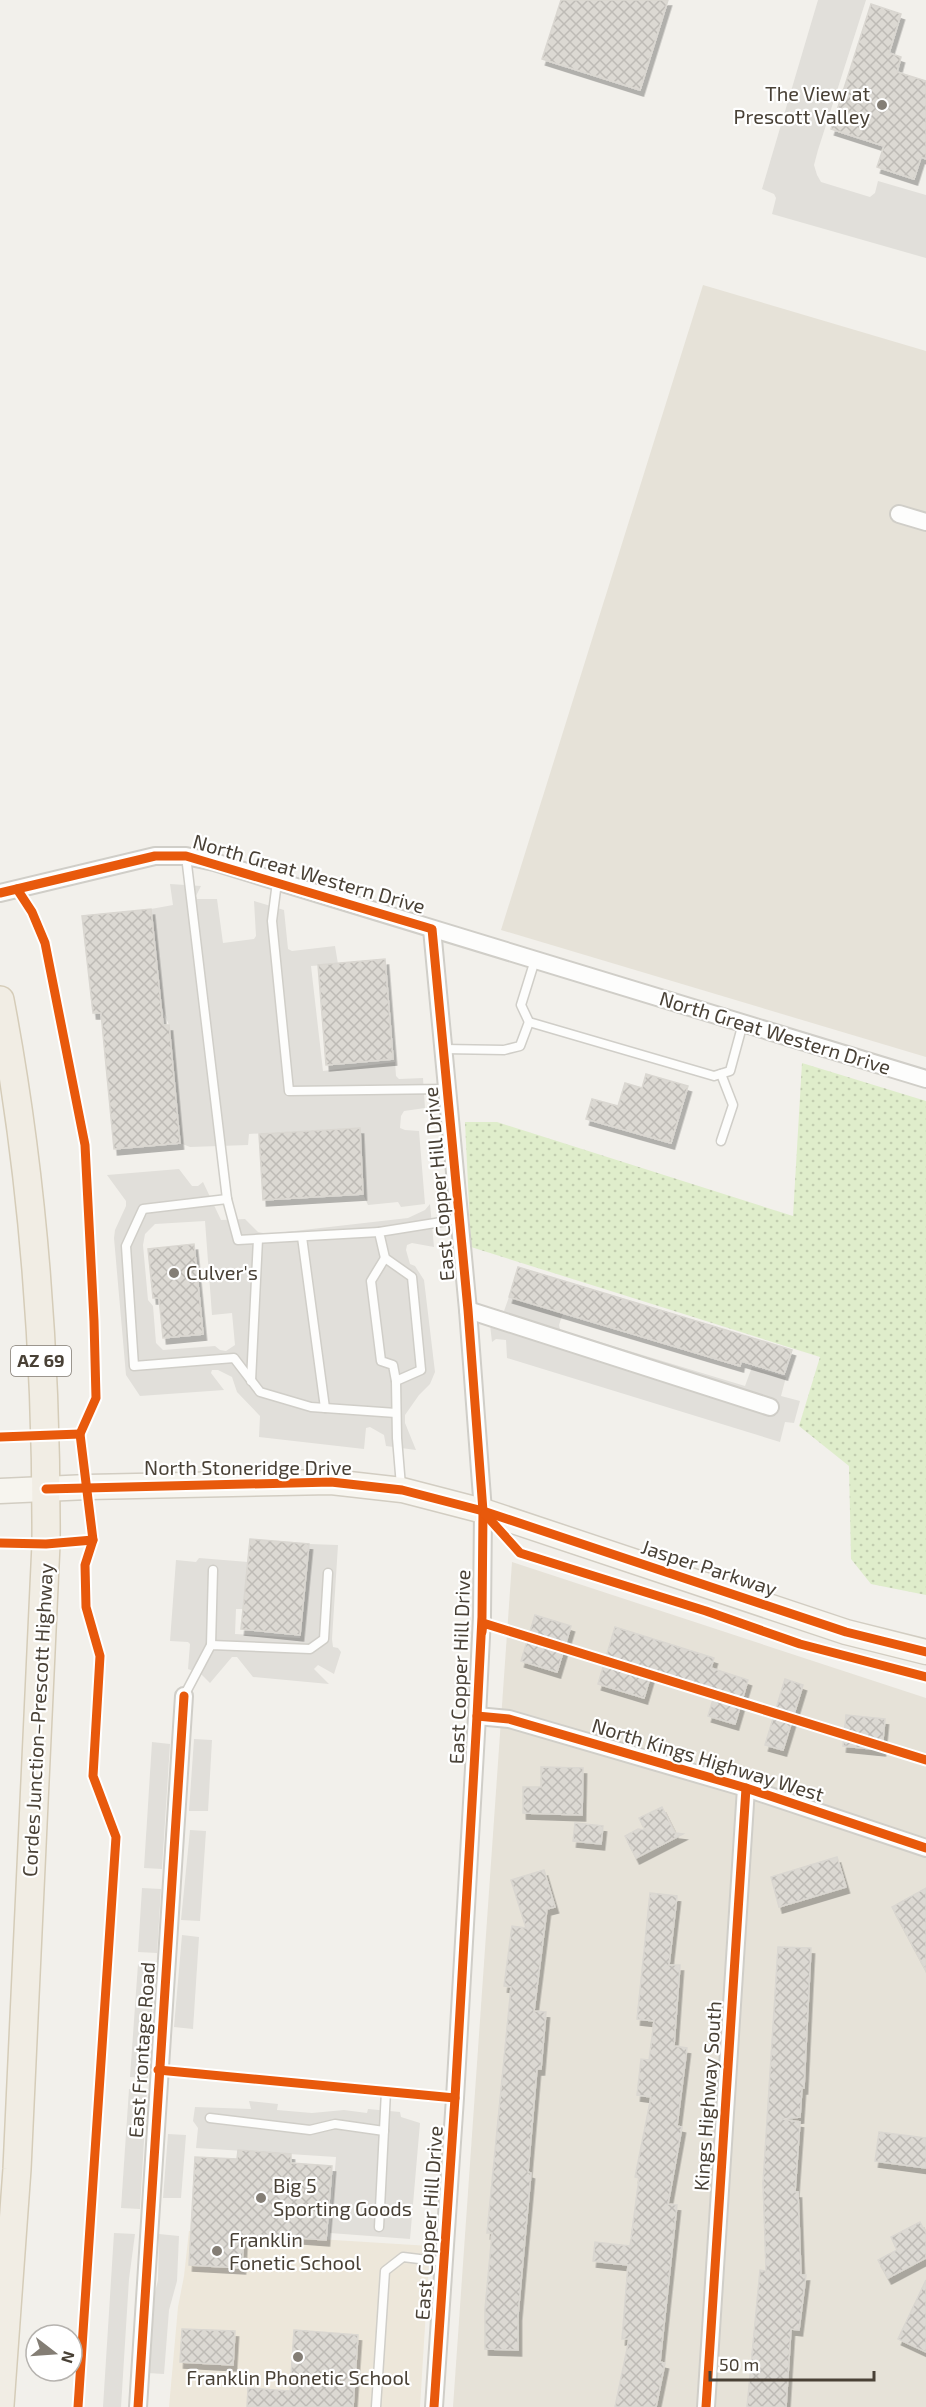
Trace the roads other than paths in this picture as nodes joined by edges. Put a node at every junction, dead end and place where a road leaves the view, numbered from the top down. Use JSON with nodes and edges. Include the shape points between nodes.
{"nodes":[{"id":1,"x":899,"y":514,"type":"dead end"},
{"id":2,"x":926,"y":522,"type":"edge"},
{"id":3,"x":186,"y":856,"type":"junction"},
{"id":4,"x":277,"y":882,"type":"junction"},
{"id":5,"x":0,"y":893,"type":"edge"},
{"id":6,"x":432,"y":929,"type":"junction"},
{"id":7,"x":535,"y":960,"type":"junction"},
{"id":8,"x":0,"y":1000,"type":"edge"},
{"id":9,"x":529,"y":1022,"type":"junction"},
{"id":10,"x":743,"y":1023,"type":"junction"},
{"id":11,"x":444,"y":1049,"type":"junction"},
{"id":12,"x":721,"y":1074,"type":"junction"},
{"id":13,"x":926,"y":1079,"type":"edge"},
{"id":14,"x":449,"y":1089,"type":"junction"},
{"id":15,"x":721,"y":1141,"type":"dead end"},
{"id":16,"x":227,"y":1198,"type":"junction"},
{"id":17,"x":460,"y":1219,"type":"junction"},
{"id":18,"x":379,"y":1232,"type":"junction"},
{"id":19,"x":302,"y":1237,"type":"junction"},
{"id":20,"x":258,"y":1239,"type":"junction"},
{"id":21,"x":385,"y":1258,"type":"junction"},
{"id":22,"x":468,"y":1310,"type":"junction"},
{"id":23,"x":251,"y":1381,"type":"junction"},
{"id":24,"x":396,"y":1381,"type":"junction"},
{"id":25,"x":770,"y":1407,"type":"dead end"},
{"id":26,"x":325,"y":1408,"type":"junction"},
{"id":27,"x":396,"y":1413,"type":"junction"},
{"id":28,"x":46,"y":1489,"type":"junction"},
{"id":29,"x":402,"y":1490,"type":"junction"},
{"id":30,"x":0,"y":1491,"type":"edge"},
{"id":31,"x":483,"y":1511,"type":"junction"},
{"id":32,"x":213,"y":1570,"type":"dead end"},
{"id":33,"x":328,"y":1573,"type":"dead end"},
{"id":34,"x":211,"y":1645,"type":"junction"},
{"id":35,"x":926,"y":1652,"type":"edge"},
{"id":36,"x":184,"y":1696,"type":"joint"},
{"id":37,"x":477,"y":1716,"type":"junction"},
{"id":38,"x":746,"y":1788,"type":"junction"},
{"id":39,"x":926,"y":1848,"type":"edge"},
{"id":40,"x":158,"y":2070,"type":"junction"},
{"id":41,"x":386,"y":2091,"type":"junction"},
{"id":42,"x":455,"y":2098,"type":"junction"},
{"id":43,"x":210,"y":2118,"type":"dead end"},
{"id":44,"x":384,"y":2131,"type":"junction"},
{"id":45,"x":379,"y":2228,"type":"dead end"},
{"id":46,"x":444,"y":2262,"type":"junction"},
{"id":47,"x":0,"y":2405,"type":"edge"},
{"id":48,"x":138,"y":2407,"type":"edge"},
{"id":49,"x":376,"y":2407,"type":"edge"},
{"id":50,"x":434,"y":2407,"type":"edge"},
{"id":51,"x":706,"y":2407,"type":"edge"}],
"edges":[{"from":1,"to":2,"type":"street"},
{"from":3,"to":4,"type":"street","name":"North Great Western Drive"},
{"from":3,"to":5,"type":"street","name":"North Great Western Drive","via":[[155,856]]},
{"from":3,"to":16,"type":"lane"},
{"from":4,"to":6,"type":"street","name":"North Great Western Drive"},
{"from":4,"to":14,"type":"lane","via":[[272,921],[289,1091]]},
{"from":6,"to":7,"type":"street","name":"North Great Western Drive"},
{"from":6,"to":11,"type":"street","name":"East Copper Hill Drive"},
{"from":7,"to":9,"type":"lane","via":[[521,1005]]},
{"from":7,"to":10,"type":"street","name":"North Great Western Drive"},
{"from":8,"to":28,"type":"main road","name":"Cordes Junction–Prescott Highway","number":"AZ 69","via":[[31,1206]]},
{"from":9,"to":11,"type":"lane","via":[[520,1047]]},
{"from":9,"to":12,"type":"lane","via":[[714,1076]]},
{"from":10,"to":12,"type":"lane","via":[[730,1071]]},
{"from":10,"to":13,"type":"street","name":"North Great Western Drive"},
{"from":11,"to":14,"type":"street","name":"East Copper Hill Drive"},
{"from":12,"to":15,"type":"lane","via":[[733,1104]]},
{"from":14,"to":17,"type":"street","name":"East Copper Hill Drive"},
{"from":16,"to":20,"type":"lane","via":[[238,1240]]},
{"from":16,"to":23,"type":"lane","via":[[143,1209],[126,1246],[134,1366],[234,1358]]},
{"from":17,"to":18,"type":"lane"},
{"from":17,"to":22,"type":"street","name":"East Copper Hill Drive"},
{"from":18,"to":19,"type":"lane"},
{"from":18,"to":21,"type":"lane"},
{"from":19,"to":20,"type":"lane"},
{"from":19,"to":26,"type":"lane"},
{"from":20,"to":23,"type":"lane"},
{"from":21,"to":24,"type":"lane","via":[[371,1281],[381,1361],[393,1365]]},
{"from":21,"to":24,"type":"lane","via":[[412,1276],[421,1370]]},
{"from":22,"to":25,"type":"street"},
{"from":22,"to":31,"type":"street","name":"East Copper Hill Drive"},
{"from":23,"to":26,"type":"lane","via":[[260,1392]]},
{"from":24,"to":27,"type":"lane"},
{"from":26,"to":27,"type":"lane"},
{"from":27,"to":29,"type":"lane"},
{"from":28,"to":29,"type":"main road","name":"North Stoneridge Drive","via":[[331,1482]]},
{"from":28,"to":30,"type":"main road","name":"North Stoneridge Drive"},
{"from":28,"to":47,"type":"main road","name":"Cordes Junction–Prescott Highway","number":"AZ 69","via":[[18,2158]]},
{"from":29,"to":31,"type":"main road","name":"North Stoneridge Drive"},
{"from":31,"to":35,"type":"main road","name":"Jasper Parkway","via":[[846,1632]]},
{"from":31,"to":37,"type":"street","name":"East Copper Hill Drive"},
{"from":32,"to":34,"type":"lane"},
{"from":33,"to":34,"type":"lane","via":[[324,1639],[310,1650]]},
{"from":34,"to":36,"type":"lane"},
{"from":36,"to":40,"type":"street","name":"East Frontage Road"},
{"from":37,"to":38,"type":"street","name":"North Kings Highway West","via":[[509,1719]]},
{"from":37,"to":42,"type":"street","name":"East Copper Hill Drive"},
{"from":38,"to":39,"type":"street","name":"North Kings Highway West"},
{"from":38,"to":51,"type":"street","name":"Kings Highway South"},
{"from":40,"to":41,"type":"lane"},
{"from":40,"to":48,"type":"street","name":"East Frontage Road"},
{"from":41,"to":42,"type":"lane"},
{"from":41,"to":44,"type":"lane"},
{"from":42,"to":46,"type":"street","name":"East Copper Hill Drive"},
{"from":43,"to":44,"type":"lane","via":[[310,2130],[335,2124]]},
{"from":44,"to":45,"type":"lane"},
{"from":46,"to":49,"type":"lane","via":[[403,2257],[385,2271]]},
{"from":46,"to":50,"type":"street","name":"East Copper Hill Drive"}]}
